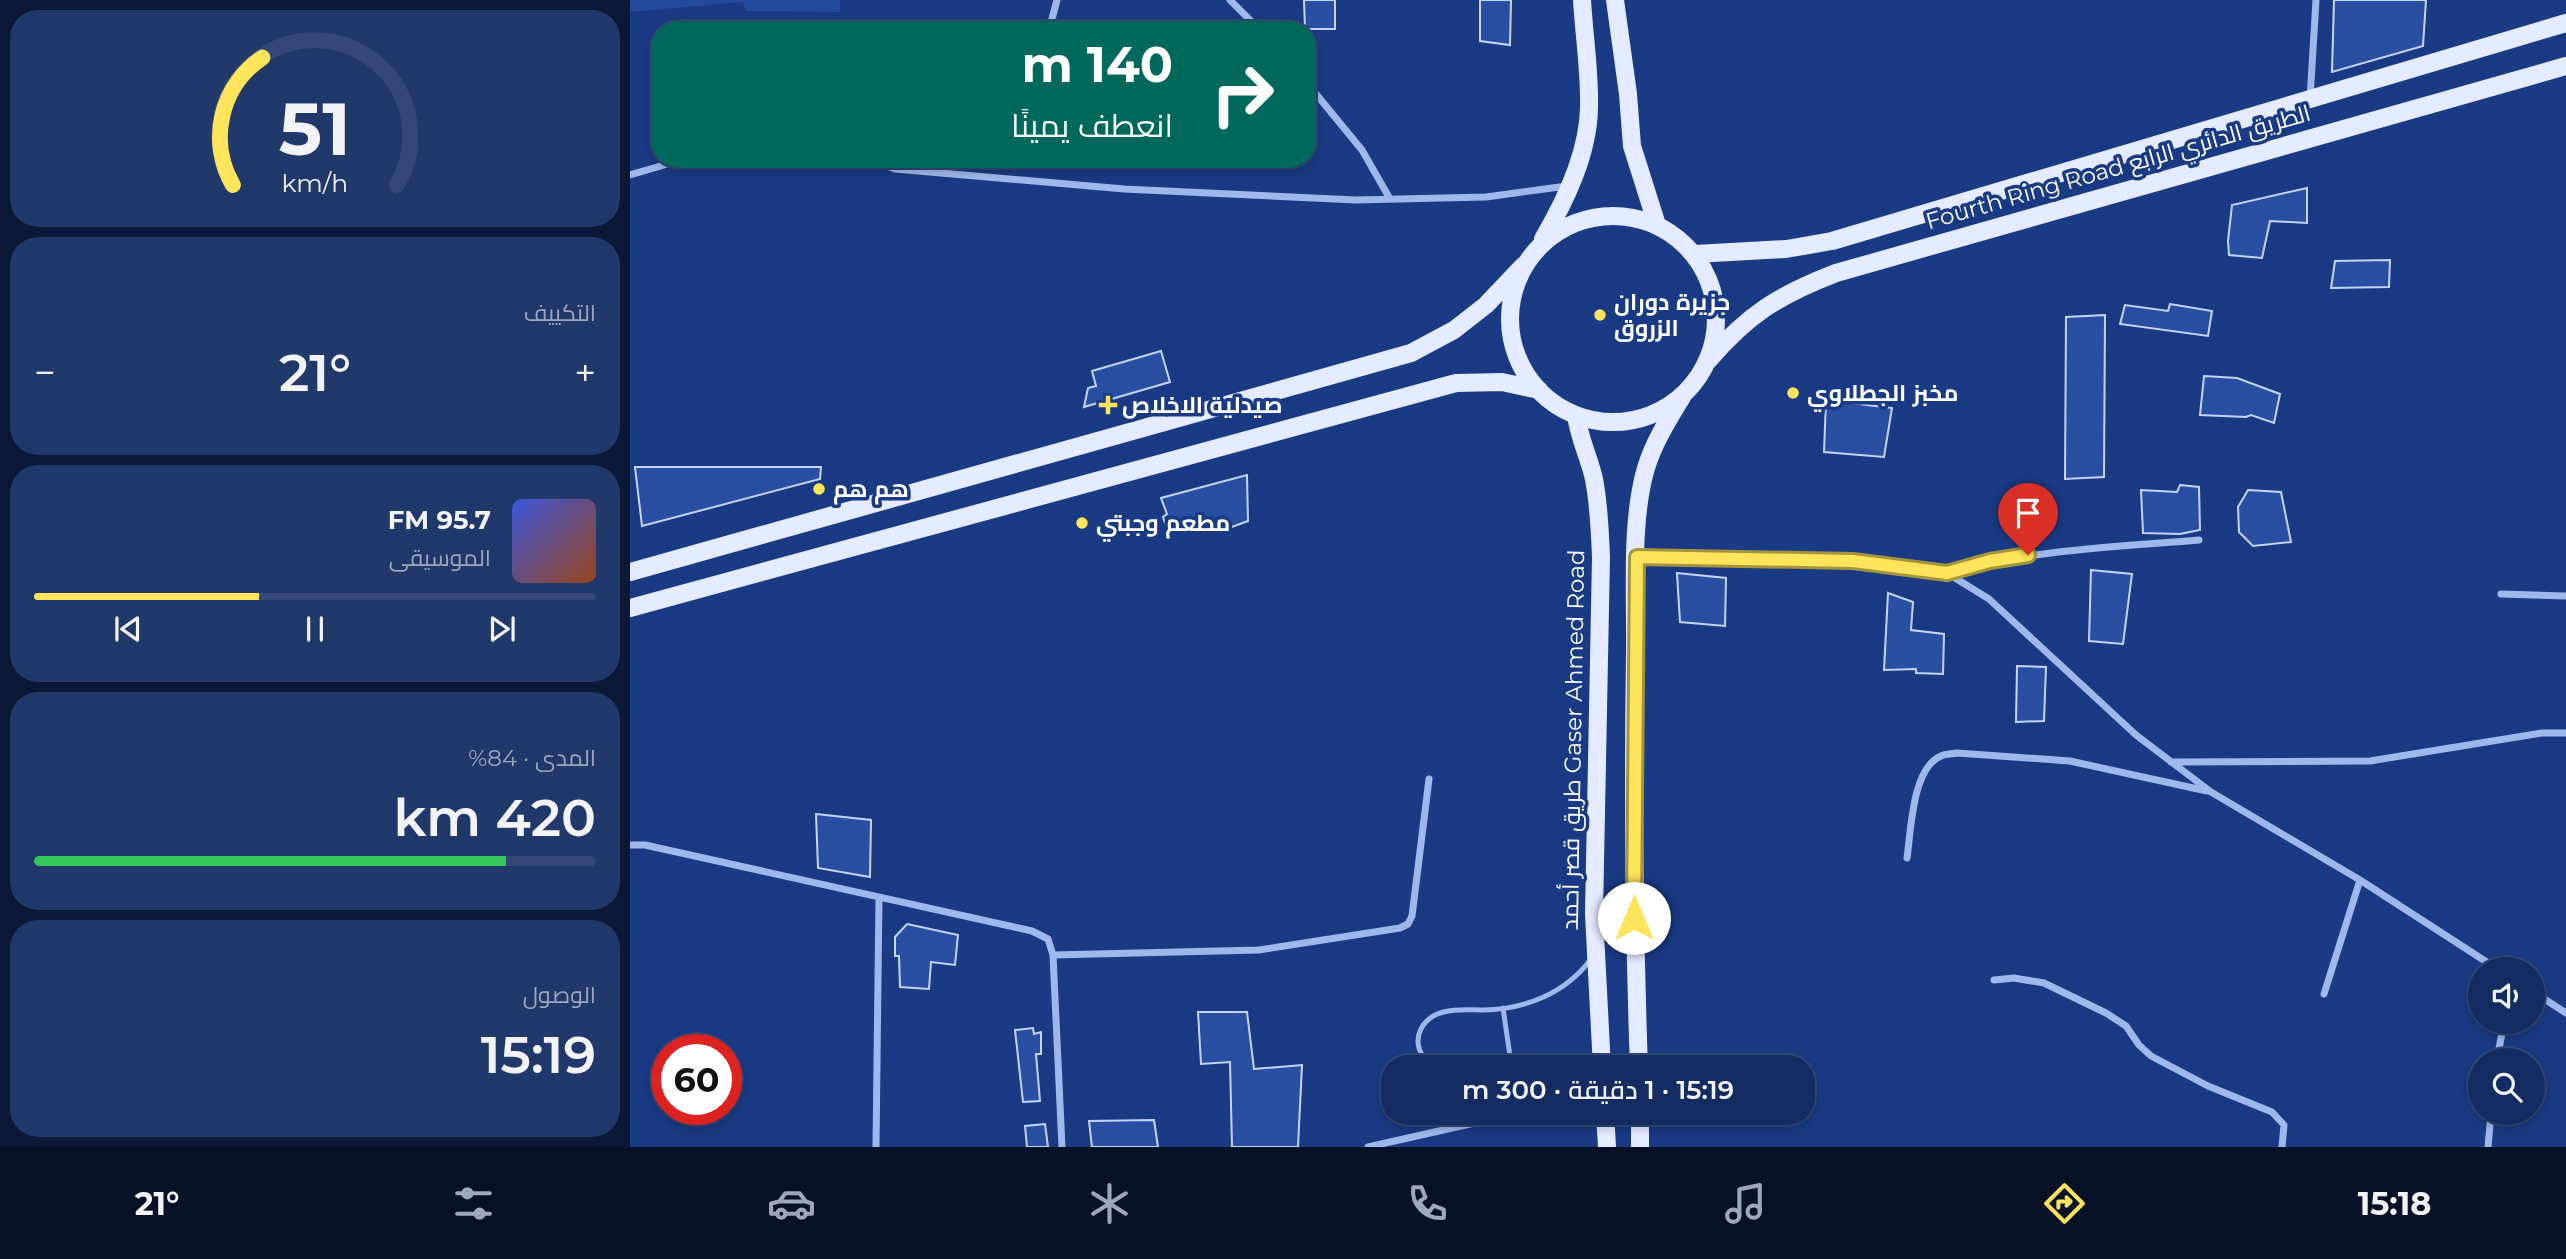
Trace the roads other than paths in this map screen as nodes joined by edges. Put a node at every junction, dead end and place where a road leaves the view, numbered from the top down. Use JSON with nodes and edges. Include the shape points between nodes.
{"nodes":[{"id":1,"x":1057,"y":0,"type":"edge"},
{"id":2,"x":1230,"y":0,"type":"edge"},
{"id":3,"x":1582,"y":0,"type":"edge"},
{"id":4,"x":1615,"y":0,"type":"edge"},
{"id":5,"x":2316,"y":0,"type":"edge"},
{"id":6,"x":1051,"y":21,"type":"edge"},
{"id":7,"x":1251,"y":21,"type":"edge"},
{"id":8,"x":2566,"y":23,"type":"edge"},
{"id":9,"x":2566,"y":66,"type":"edge"},
{"id":10,"x":1316,"y":94,"type":"edge"},
{"id":11,"x":2309,"y":99,"type":"junction"},
{"id":12,"x":654,"y":168,"type":"edge"},
{"id":13,"x":892,"y":168,"type":"edge"},
{"id":14,"x":630,"y":175,"type":"edge"},
{"id":15,"x":1570,"y":186,"type":"junction"},
{"id":16,"x":1390,"y":200,"type":"junction"},
{"id":17,"x":1657,"y":225,"type":"junction"},
{"id":18,"x":1538,"y":247,"type":"junction"},
{"id":19,"x":1695,"y":254,"type":"junction"},
{"id":20,"x":1524,"y":265,"type":"junction"},
{"id":21,"x":1708,"y":361,"type":"junction"},
{"id":22,"x":1539,"y":390,"type":"junction"},
{"id":23,"x":1682,"y":397,"type":"junction"},
{"id":24,"x":1576,"y":415,"type":"junction"},
{"id":25,"x":2199,"y":540,"type":"dead end"},
{"id":26,"x":1637,"y":557,"type":"junction"},
{"id":27,"x":630,"y":572,"type":"edge"},
{"id":28,"x":1947,"y":573,"type":"junction"},
{"id":29,"x":2501,"y":594,"type":"dead end"},
{"id":30,"x":2566,"y":596,"type":"edge"},
{"id":31,"x":630,"y":608,"type":"edge"},
{"id":32,"x":2566,"y":733,"type":"edge"},
{"id":33,"x":2171,"y":762,"type":"junction"},
{"id":34,"x":1429,"y":779,"type":"dead end"},
{"id":35,"x":2211,"y":792,"type":"junction"},
{"id":36,"x":630,"y":845,"type":"edge"},
{"id":37,"x":1907,"y":858,"type":"dead end"},
{"id":38,"x":2360,"y":880,"type":"junction"},
{"id":39,"x":879,"y":897,"type":"junction"},
{"id":40,"x":1595,"y":953,"type":"junction"},
{"id":41,"x":1053,"y":955,"type":"junction"},
{"id":42,"x":2479,"y":957,"type":"edge"},
{"id":43,"x":1994,"y":980,"type":"dead end"},
{"id":44,"x":2324,"y":994,"type":"dead end"},
{"id":45,"x":2545,"y":999,"type":"edge"},
{"id":46,"x":1503,"y":1008,"type":"junction"},
{"id":47,"x":2566,"y":1013,"type":"edge"},
{"id":48,"x":1422,"y":1055,"type":"edge"},
{"id":49,"x":1510,"y":1055,"type":"edge"},
{"id":50,"x":1601,"y":1055,"type":"edge"},
{"id":51,"x":1639,"y":1055,"type":"edge"},
{"id":52,"x":1466,"y":1125,"type":"edge"},
{"id":53,"x":1605,"y":1125,"type":"edge"},
{"id":54,"x":1640,"y":1125,"type":"edge"},
{"id":55,"x":2490,"y":1125,"type":"edge"},
{"id":56,"x":876,"y":1147,"type":"edge"},
{"id":57,"x":1062,"y":1147,"type":"edge"},
{"id":58,"x":1368,"y":1147,"type":"edge"},
{"id":59,"x":1606,"y":1147,"type":"edge"},
{"id":60,"x":1640,"y":1147,"type":"edge"},
{"id":61,"x":2282,"y":1147,"type":"edge"},
{"id":62,"x":2488,"y":1147,"type":"edge"}],
"edges":[{"from":1,"to":6,"type":"street"},
{"from":2,"to":7,"type":"street"},
{"from":3,"to":15,"type":"main road","via":[[1589,109]]},
{"from":4,"to":17,"type":"main road","via":[[1632,146]]},
{"from":5,"to":11,"type":"street"},
{"from":8,"to":11,"type":"main road"},
{"from":9,"to":21,"type":"main road","name":"Fourth Ring Road الطريق الدائري الرابع","via":[[1836,273],[1760,309]]},
{"from":10,"to":16,"type":"street","via":[[1362,150]]},
{"from":11,"to":19,"type":"main road","via":[[1832,241],[1786,249]]},
{"from":12,"to":14,"type":"street"},
{"from":13,"to":16,"type":"street","via":[[1124,189]]},
{"from":15,"to":16,"type":"street","via":[[1486,197]]},
{"from":15,"to":18,"type":"main road"},
{"from":17,"to":18,"type":"main road","via":[[1626,216],[1594,217],[1564,227]]},
{"from":17,"to":19,"type":"main road"},
{"from":18,"to":20,"type":"main road"},
{"from":19,"to":21,"type":"main road","via":[[1716,306],[1717,324]]},
{"from":20,"to":22,"type":"main road","via":[[1510,307],[1510,330],[1515,352]]},
{"from":20,"to":27,"type":"main road","via":[[1454,330],[1411,352]]},
{"from":21,"to":23,"type":"main road"},
{"from":22,"to":24,"type":"main road"},
{"from":22,"to":31,"type":"main road","via":[[1502,382],[1456,383]]},
{"from":23,"to":24,"type":"main road","via":[[1663,410],[1620,422]]},
{"from":23,"to":26,"type":"main road","via":[[1660,433],[1646,469]]},
{"from":24,"to":40,"type":"main road","name":"طريق قصر أحمد Gaser Ahmed Road","via":[[1593,476],[1601,557]]},
{"from":25,"to":28,"type":"street","via":[[2028,555]]},
{"from":26,"to":28,"type":"street","via":[[1853,561]]},
{"from":26,"to":51,"type":"main road","via":[[1634,918]]},
{"from":28,"to":33,"type":"street","via":[[1989,599]]},
{"from":29,"to":30,"type":"street"},
{"from":32,"to":33,"type":"street","via":[[2370,761]]},
{"from":33,"to":35,"type":"street"},
{"from":34,"to":41,"type":"street","via":[[1412,916],[1400,928],[1259,950]]},
{"from":35,"to":37,"type":"street","via":[[2070,761],[1957,753],[1940,756],[1920,780]]},
{"from":35,"to":38,"type":"street"},
{"from":36,"to":39,"type":"street"},
{"from":38,"to":42,"type":"street"},
{"from":38,"to":44,"type":"street"},
{"from":39,"to":41,"type":"street","via":[[1032,931],[1048,939]]},
{"from":39,"to":56,"type":"street"},
{"from":40,"to":46,"type":"lane","via":[[1565,987],[1544,998]]},
{"from":40,"to":50,"type":"main road","name":"طريق قصر أحمد Gaser Ahmed Road"},
{"from":41,"to":57,"type":"street"},
{"from":43,"to":61,"type":"street","via":[[2044,983],[2118,1019],[2151,1056],[2272,1112],[2284,1125]]},
{"from":45,"to":47,"type":"street"},
{"from":46,"to":48,"type":"lane","via":[[1446,1010],[1432,1017],[1421,1030],[1418,1046]]},
{"from":46,"to":49,"type":"lane"},
{"from":52,"to":58,"type":"street"},
{"from":53,"to":59,"type":"main road"},
{"from":54,"to":60,"type":"main road"},
{"from":55,"to":62,"type":"street"}]}
